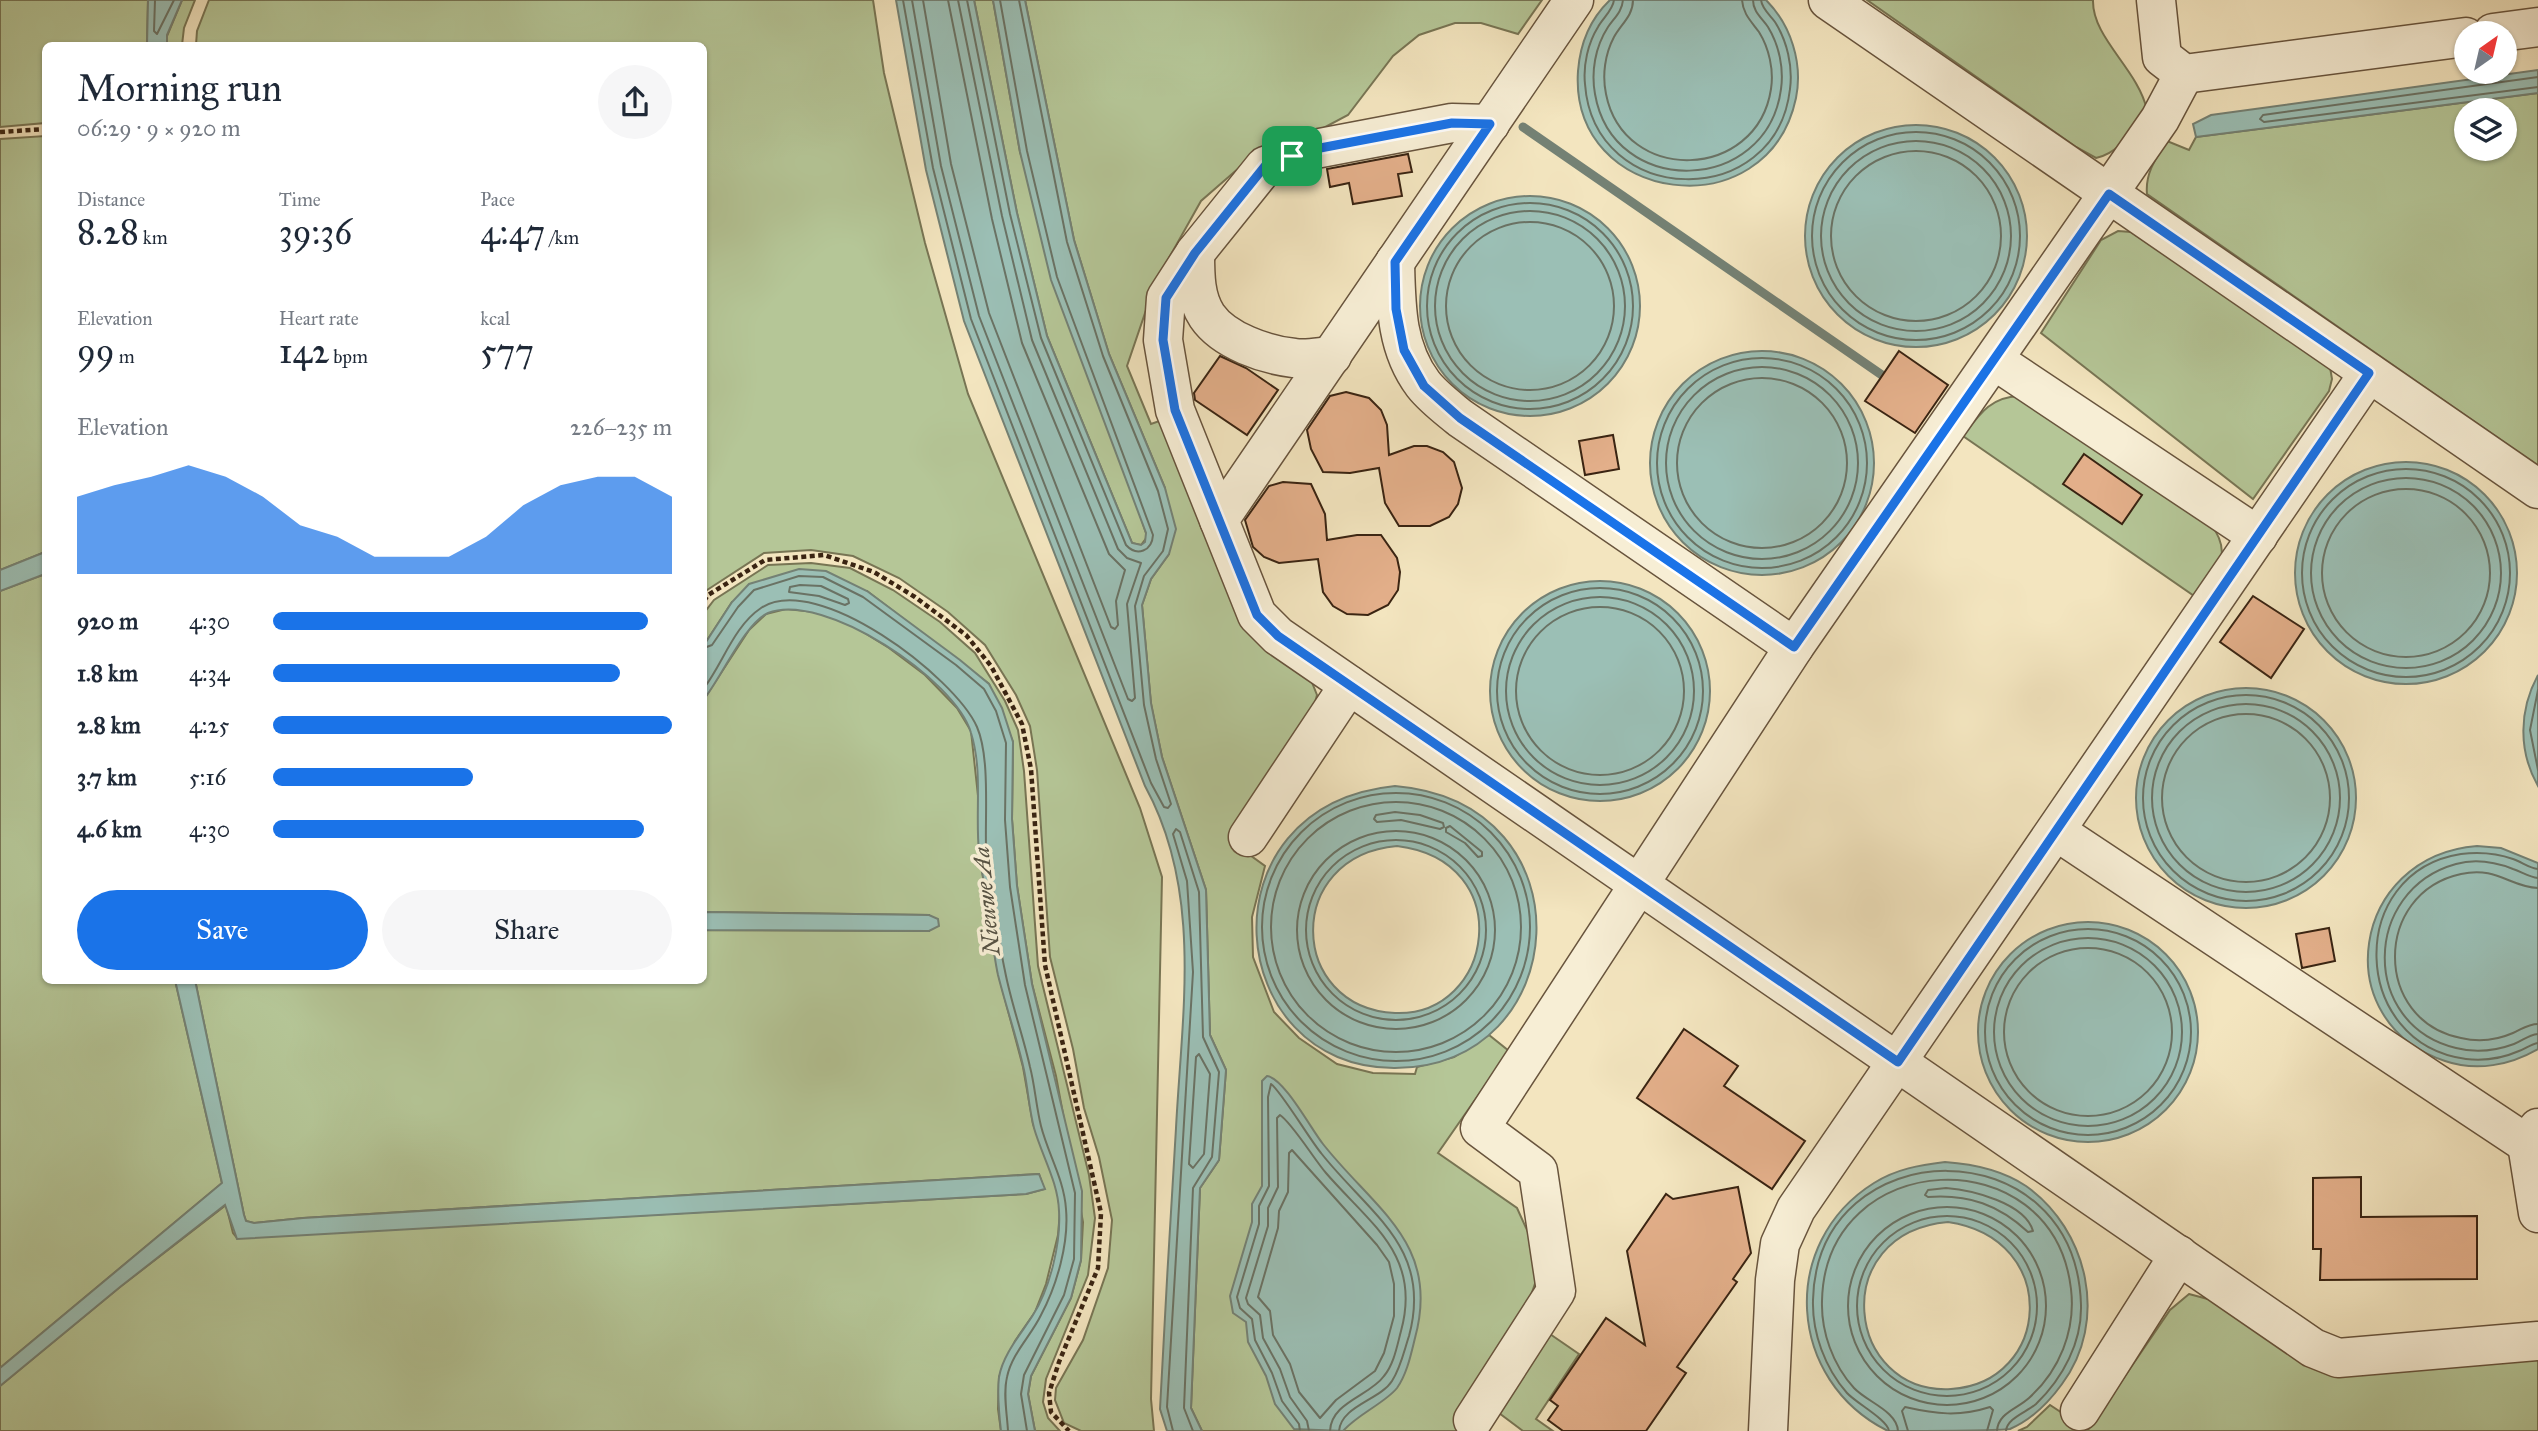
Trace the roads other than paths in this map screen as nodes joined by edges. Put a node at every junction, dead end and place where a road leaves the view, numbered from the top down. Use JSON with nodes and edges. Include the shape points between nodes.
{"nodes":[{"id":1,"x":1574,"y":0,"type":"edge"},
{"id":2,"x":1828,"y":0,"type":"edge"},
{"id":3,"x":2156,"y":0,"type":"edge"},
{"id":4,"x":2538,"y":27,"type":"edge"},
{"id":5,"x":2517,"y":30,"type":"edge"},
{"id":6,"x":2454,"y":39,"type":"edge"},
{"id":7,"x":2184,"y":74,"type":"junction"},
{"id":8,"x":1490,"y":124,"type":"junction"},
{"id":9,"x":2109,"y":194,"type":"junction"},
{"id":10,"x":1195,"y":253,"type":"junction"},
{"id":11,"x":1395,"y":262,"type":"junction"},
{"id":12,"x":1332,"y":356,"type":"junction"},
{"id":13,"x":1994,"y":360,"type":"junction"},
{"id":14,"x":2369,"y":373,"type":"junction"},
{"id":15,"x":2538,"y":489,"type":"edge"},
{"id":16,"x":1219,"y":520,"type":"junction"},
{"id":17,"x":2258,"y":536,"type":"junction"},
{"id":18,"x":1794,"y":647,"type":"junction"},
{"id":19,"x":1349,"y":685,"type":"junction"},
{"id":20,"x":2056,"y":831,"type":"junction"},
{"id":21,"x":1248,"y":836,"type":"dead end"},
{"id":22,"x":1639,"y":885,"type":"junction"},
{"id":23,"x":1898,"y":1062,"type":"junction"},
{"id":24,"x":2532,"y":1136,"type":"edge"},
{"id":25,"x":2538,"y":1213,"type":"edge"},
{"id":26,"x":2179,"y":1255,"type":"junction"},
{"id":27,"x":2538,"y":1341,"type":"edge"},
{"id":28,"x":2080,"y":1411,"type":"dead end"},
{"id":29,"x":1474,"y":1420,"type":"dead end"},
{"id":30,"x":1768,"y":1431,"type":"edge"}],
"edges":[{"from":1,"to":8,"type":"lane"},
{"from":2,"to":9,"type":"lane"},
{"from":3,"to":7,"type":"lane","via":[[2162,57]]},
{"from":4,"to":5,"type":"lane"},
{"from":6,"to":7,"type":"lane"},
{"from":7,"to":9,"type":"lane"},
{"from":8,"to":10,"type":"lane","via":[[1452,123],[1315,149],[1265,166]]},
{"from":8,"to":11,"type":"lane"},
{"from":9,"to":13,"type":"lane"},
{"from":9,"to":14,"type":"lane"},
{"from":10,"to":12,"type":"lane","via":[[1195,286],[1207,317],[1231,337],[1294,359]]},
{"from":10,"to":16,"type":"lane","via":[[1166,298],[1163,340],[1175,410]]},
{"from":11,"to":12,"type":"lane"},
{"from":11,"to":18,"type":"lane","via":[[1396,309],[1404,350],[1424,386],[1460,418]]},
{"from":12,"to":16,"type":"lane"},
{"from":13,"to":17,"type":"lane"},
{"from":13,"to":18,"type":"lane"},
{"from":14,"to":15,"type":"lane"},
{"from":14,"to":17,"type":"lane"},
{"from":16,"to":19,"type":"lane","via":[[1257,615],[1278,636]]},
{"from":17,"to":20,"type":"lane"},
{"from":18,"to":22,"type":"lane"},
{"from":19,"to":21,"type":"lane"},
{"from":19,"to":22,"type":"lane"},
{"from":20,"to":23,"type":"lane"},
{"from":20,"to":24,"type":"lane"},
{"from":22,"to":23,"type":"lane"},
{"from":22,"to":29,"type":"lane","via":[[1480,1128],[1538,1171],[1556,1291]]},
{"from":23,"to":26,"type":"lane"},
{"from":23,"to":30,"type":"lane","via":[[1796,1209],[1780,1244]]},
{"from":24,"to":25,"type":"lane"},
{"from":26,"to":27,"type":"lane","via":[[2313,1348],[2339,1358]]},
{"from":26,"to":28,"type":"lane"}]}
